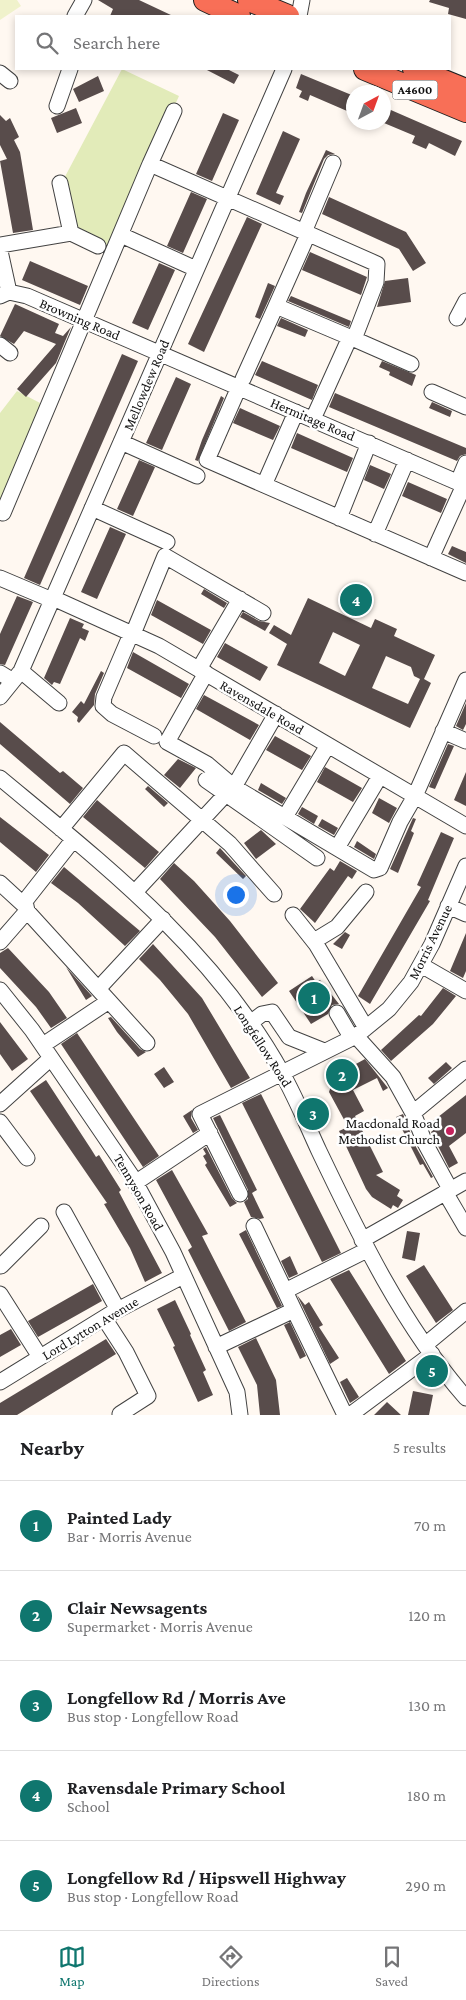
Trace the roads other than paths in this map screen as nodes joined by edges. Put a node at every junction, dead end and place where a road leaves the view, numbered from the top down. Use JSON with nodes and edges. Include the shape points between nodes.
{"nodes":[{"id":1,"x":84,"y":0,"type":"edge"},
{"id":2,"x":205,"y":0,"type":"edge"},
{"id":3,"x":249,"y":0,"type":"edge"},
{"id":4,"x":302,"y":0,"type":"edge"},
{"id":5,"x":76,"y":15,"type":"edge"},
{"id":6,"x":237,"y":15,"type":"edge"},
{"id":7,"x":286,"y":15,"type":"edge"},
{"id":8,"x":299,"y":15,"type":"edge"},
{"id":9,"x":70,"y":70,"type":"edge"},
{"id":10,"x":284,"y":70,"type":"edge"},
{"id":11,"x":367,"y":70,"type":"edge"},
{"id":12,"x":416,"y":70,"type":"edge"},
{"id":13,"x":466,"y":90,"type":"edge"},
{"id":14,"x":57,"y":106,"type":"dead end"},
{"id":15,"x":174,"y":111,"type":"dead end"},
{"id":16,"x":466,"y":111,"type":"edge"},
{"id":17,"x":333,"y":163,"type":"dead end"},
{"id":18,"x":150,"y":164,"type":"junction"},
{"id":19,"x":60,"y":182,"type":"dead end"},
{"id":20,"x":226,"y":198,"type":"junction"},
{"id":21,"x":71,"y":233,"type":"junction"},
{"id":22,"x":306,"y":233,"type":"junction"},
{"id":23,"x":121,"y":235,"type":"junction"},
{"id":24,"x":0,"y":246,"type":"edge"},
{"id":25,"x":98,"y":246,"type":"dead end"},
{"id":26,"x":0,"y":251,"type":"edge"},
{"id":27,"x":196,"y":269,"type":"junction"},
{"id":28,"x":4,"y":294,"type":"edge"},
{"id":29,"x":466,"y":300,"type":"edge"},
{"id":30,"x":276,"y":306,"type":"junction"},
{"id":31,"x":457,"y":318,"type":"dead end"},
{"id":32,"x":86,"y":321,"type":"junction"},
{"id":33,"x":352,"y":338,"type":"junction"},
{"id":34,"x":160,"y":353,"type":"junction"},
{"id":35,"x":411,"y":364,"type":"dead end"},
{"id":36,"x":241,"y":383,"type":"junction"},
{"id":37,"x":432,"y":392,"type":"dead end"},
{"id":38,"x":466,"y":407,"type":"edge"},
{"id":39,"x":296,"y":412,"type":"junction"},
{"id":40,"x":313,"y":419,"type":"junction"},
{"id":41,"x":121,"y":442,"type":"junction"},
{"id":42,"x":369,"y":443,"type":"junction"},
{"id":43,"x":407,"y":460,"type":"junction"},
{"id":44,"x":466,"y":463,"type":"edge"},
{"id":45,"x":197,"y":476,"type":"dead end"},
{"id":46,"x":264,"y":485,"type":"junction"},
{"id":47,"x":462,"y":485,"type":"edge"},
{"id":48,"x":92,"y":508,"type":"junction"},
{"id":49,"x":3,"y":513,"type":"dead end"},
{"id":50,"x":338,"y":518,"type":"junction"},
{"id":51,"x":376,"y":534,"type":"junction"},
{"id":52,"x":168,"y":542,"type":"dead end"},
{"id":53,"x":431,"y":558,"type":"junction"},
{"id":54,"x":466,"y":572,"type":"edge"},
{"id":55,"x":0,"y":578,"type":"edge"},
{"id":56,"x":52,"y":599,"type":"junction"},
{"id":57,"x":240,"y":599,"type":"junction"},
{"id":58,"x":263,"y":613,"type":"dead end"},
{"id":59,"x":132,"y":634,"type":"junction"},
{"id":60,"x":203,"y":671,"type":"junction"},
{"id":61,"x":11,"y":675,"type":"edge"},
{"id":62,"x":466,"y":680,"type":"edge"},
{"id":63,"x":0,"y":697,"type":"edge"},
{"id":64,"x":59,"y":703,"type":"dead end"},
{"id":65,"x":276,"y":714,"type":"junction"},
{"id":66,"x":443,"y":731,"type":"junction"},
{"id":67,"x":154,"y":736,"type":"dead end"},
{"id":68,"x":466,"y":741,"type":"edge"},
{"id":69,"x":328,"y":745,"type":"junction"},
{"id":70,"x":380,"y":776,"type":"junction"},
{"id":71,"x":0,"y":778,"type":"edge"},
{"id":72,"x":206,"y":780,"type":"dead end"},
{"id":73,"x":229,"y":791,"type":"junction"},
{"id":74,"x":415,"y":796,"type":"junction"},
{"id":75,"x":285,"y":817,"type":"junction"},
{"id":76,"x":203,"y":819,"type":"junction"},
{"id":77,"x":466,"y":826,"type":"edge"},
{"id":78,"x":61,"y":829,"type":"junction"},
{"id":79,"x":73,"y":840,"type":"junction"},
{"id":80,"x":337,"y":848,"type":"junction"},
{"id":81,"x":317,"y":858,"type":"dead end"},
{"id":82,"x":466,"y":866,"type":"edge"},
{"id":83,"x":0,"y":883,"type":"edge"},
{"id":84,"x":135,"y":892,"type":"junction"},
{"id":85,"x":366,"y":892,"type":"dead end"},
{"id":86,"x":274,"y":894,"type":"dead end"},
{"id":87,"x":448,"y":906,"type":"junction"},
{"id":88,"x":26,"y":908,"type":"junction"},
{"id":89,"x":466,"y":914,"type":"edge"},
{"id":90,"x":293,"y":915,"type":"dead end"},
{"id":91,"x":163,"y":918,"type":"junction"},
{"id":92,"x":0,"y":942,"type":"edge"},
{"id":93,"x":316,"y":944,"type":"junction"},
{"id":94,"x":420,"y":965,"type":"junction"},
{"id":95,"x":98,"y":989,"type":"junction"},
{"id":96,"x":0,"y":990,"type":"edge"},
{"id":97,"x":466,"y":991,"type":"edge"},
{"id":98,"x":109,"y":1002,"type":"junction"},
{"id":99,"x":337,"y":1013,"type":"dead end"},
{"id":100,"x":250,"y":1023,"type":"junction"},
{"id":101,"x":358,"y":1034,"type":"junction"},
{"id":102,"x":147,"y":1043,"type":"dead end"},
{"id":103,"x":324,"y":1051,"type":"junction"},
{"id":104,"x":47,"y":1052,"type":"junction"},
{"id":105,"x":466,"y":1068,"type":"edge"},
{"id":106,"x":282,"y":1073,"type":"junction"},
{"id":107,"x":0,"y":1104,"type":"edge"},
{"id":108,"x":413,"y":1112,"type":"junction"},
{"id":109,"x":0,"y":1122,"type":"edge"},
{"id":110,"x":210,"y":1133,"type":"junction"},
{"id":111,"x":27,"y":1158,"type":"dead end"},
{"id":112,"x":466,"y":1181,"type":"edge"},
{"id":113,"x":135,"y":1183,"type":"junction"},
{"id":114,"x":447,"y":1191,"type":"junction"},
{"id":115,"x":240,"y":1194,"type":"dead end"},
{"id":116,"x":64,"y":1212,"type":"dead end"},
{"id":117,"x":41,"y":1226,"type":"dead end"},
{"id":118,"x":254,"y":1226,"type":"dead end"},
{"id":119,"x":466,"y":1228,"type":"edge"},
{"id":120,"x":365,"y":1245,"type":"junction"},
{"id":121,"x":0,"y":1266,"type":"edge"},
{"id":122,"x":183,"y":1276,"type":"junction"},
{"id":123,"x":285,"y":1291,"type":"junction"},
{"id":124,"x":0,"y":1294,"type":"edge"},
{"id":125,"x":118,"y":1310,"type":"junction"},
{"id":126,"x":294,"y":1310,"type":"junction"},
{"id":127,"x":466,"y":1311,"type":"edge"},
{"id":128,"x":104,"y":1318,"type":"junction"},
{"id":129,"x":216,"y":1347,"type":"junction"},
{"id":130,"x":428,"y":1349,"type":"junction"},
{"id":131,"x":40,"y":1357,"type":"junction"},
{"id":132,"x":0,"y":1382,"type":"edge"},
{"id":133,"x":466,"y":1398,"type":"edge"},
{"id":134,"x":120,"y":1414,"type":"edge"},
{"id":135,"x":240,"y":1415,"type":"edge"},
{"id":136,"x":345,"y":1415,"type":"edge"},
{"id":137,"x":350,"y":1415,"type":"edge"}],
"edges":[{"from":1,"to":5,"type":"street"},
{"from":2,"to":6,"type":"highway"},
{"from":3,"to":7,"type":"highway"},
{"from":4,"to":8,"type":"street"},
{"from":9,"to":14,"type":"street"},
{"from":10,"to":20,"type":"street","name":"Mellowdew Road"},
{"from":11,"to":16,"type":"highway","number":"A4600"},
{"from":12,"to":13,"type":"highway","number":"A4600"},
{"from":15,"to":18,"type":"street"},
{"from":17,"to":22,"type":"street"},
{"from":18,"to":20,"type":"street"},
{"from":18,"to":23,"type":"street"},
{"from":19,"to":21,"type":"street"},
{"from":20,"to":22,"type":"street"},
{"from":20,"to":27,"type":"street","name":"Mellowdew Road"},
{"from":21,"to":24,"type":"street"},
{"from":21,"to":25,"type":"street"},
{"from":22,"to":30,"type":"street"},
{"from":22,"to":33,"type":"street","via":[[377,264],[376,282]]},
{"from":23,"to":27,"type":"street"},
{"from":23,"to":32,"type":"street"},
{"from":26,"to":28,"type":"street"},
{"from":27,"to":34,"type":"street","name":"Mellowdew Road"},
{"from":28,"to":32,"type":"street","name":"Browning Road","via":[[22,294]]},
{"from":29,"to":31,"type":"street"},
{"from":30,"to":33,"type":"street"},
{"from":30,"to":36,"type":"street"},
{"from":32,"to":34,"type":"street","name":"Browning Road"},
{"from":32,"to":49,"type":"street"},
{"from":33,"to":35,"type":"street"},
{"from":33,"to":40,"type":"street"},
{"from":34,"to":36,"type":"street","name":"Hermitage Road"},
{"from":34,"to":41,"type":"street","name":"Mellowdew Road"},
{"from":36,"to":39,"type":"street","name":"Hermitage Road"},
{"from":36,"to":46,"type":"street","via":[[208,460]]},
{"from":37,"to":38,"type":"street"},
{"from":39,"to":40,"type":"street","name":"Hermitage Road"},
{"from":39,"to":46,"type":"street"},
{"from":40,"to":42,"type":"street","name":"Hermitage Road"},
{"from":41,"to":45,"type":"street"},
{"from":41,"to":48,"type":"street","name":"Mellowdew Road"},
{"from":42,"to":43,"type":"street","name":"Hermitage Road"},
{"from":42,"to":50,"type":"street"},
{"from":43,"to":47,"type":"street","name":"Hermitage Road"},
{"from":43,"to":51,"type":"street"},
{"from":44,"to":47,"type":"street"},
{"from":46,"to":50,"type":"street"},
{"from":47,"to":53,"type":"street"},
{"from":48,"to":52,"type":"street"},
{"from":48,"to":56,"type":"street","name":"Mellowdew Road"},
{"from":50,"to":51,"type":"street"},
{"from":51,"to":53,"type":"street"},
{"from":53,"to":54,"type":"street"},
{"from":55,"to":56,"type":"street","name":"Ravensdale Road"},
{"from":56,"to":59,"type":"street","name":"Ravensdale Road"},
{"from":56,"to":61,"type":"street","name":"Mellowdew Road"},
{"from":57,"to":58,"type":"street"},
{"from":57,"to":59,"type":"street","via":[[166,556]]},
{"from":57,"to":60,"type":"street"},
{"from":59,"to":60,"type":"street","name":"Ravensdale Road"},
{"from":59,"to":67,"type":"street","via":[[103,706]]},
{"from":60,"to":65,"type":"street","name":"Ravensdale Road"},
{"from":60,"to":73,"type":"street","via":[[167,742],[207,764]]},
{"from":61,"to":63,"type":"street","name":"Mellowdew Road"},
{"from":61,"to":64,"type":"street"},
{"from":62,"to":66,"type":"street"},
{"from":65,"to":69,"type":"street","name":"Ravensdale Road"},
{"from":65,"to":73,"type":"street"},
{"from":66,"to":68,"type":"street"},
{"from":66,"to":74,"type":"street"},
{"from":69,"to":70,"type":"street","name":"Ravensdale Road"},
{"from":69,"to":75,"type":"street"},
{"from":70,"to":74,"type":"street","name":"Ravensdale Road"},
{"from":70,"to":80,"type":"street"},
{"from":71,"to":78,"type":"street","name":"Longfellow Road"},
{"from":72,"to":73,"type":"street"},
{"from":73,"to":75,"type":"street"},
{"from":73,"to":76,"type":"street"},
{"from":73,"to":81,"type":"street","via":[[251,811]]},
{"from":74,"to":77,"type":"street","name":"Ravensdale Road"},
{"from":74,"to":80,"type":"street","via":[[380,868],[374,870]]},
{"from":75,"to":80,"type":"street"},
{"from":76,"to":78,"type":"street","via":[[124,752]]},
{"from":76,"to":84,"type":"street"},
{"from":76,"to":86,"type":"street"},
{"from":78,"to":79,"type":"street","name":"Longfellow Road"},
{"from":79,"to":84,"type":"street","name":"Longfellow Road"},
{"from":79,"to":88,"type":"street","via":[[25,901]]},
{"from":82,"to":87,"type":"street","name":"Morris Avenue"},
{"from":83,"to":88,"type":"street"},
{"from":84,"to":91,"type":"street","name":"Longfellow Road"},
{"from":85,"to":93,"type":"street","via":[[337,927],[319,938]]},
{"from":87,"to":89,"type":"street"},
{"from":87,"to":94,"type":"street","name":"Morris Avenue"},
{"from":88,"to":92,"type":"street"},
{"from":88,"to":95,"type":"street"},
{"from":90,"to":93,"type":"street"},
{"from":91,"to":95,"type":"street"},
{"from":91,"to":100,"type":"street","name":"Longfellow Road","via":[[198,955]]},
{"from":93,"to":101,"type":"street"},
{"from":94,"to":97,"type":"street"},
{"from":94,"to":101,"type":"street","name":"Morris Avenue","via":[[389,1009]]},
{"from":95,"to":98,"type":"street"},
{"from":96,"to":104,"type":"street","name":"Tennyson Road"},
{"from":98,"to":102,"type":"street"},
{"from":98,"to":104,"type":"street"},
{"from":99,"to":101,"type":"street"},
{"from":100,"to":103,"type":"street","via":[[262,1014],[272,1012],[290,1037]]},
{"from":100,"to":106,"type":"street","name":"Longfellow Road"},
{"from":101,"to":103,"type":"street","name":"Morris Avenue"},
{"from":101,"to":108,"type":"street","via":[[394,1077]]},
{"from":103,"to":106,"type":"street","name":"Morris Avenue"},
{"from":104,"to":107,"type":"street"},
{"from":104,"to":113,"type":"street","name":"Tennyson Road"},
{"from":105,"to":108,"type":"street"},
{"from":106,"to":110,"type":"street","name":"Morris Avenue","via":[[200,1114]]},
{"from":106,"to":120,"type":"street","name":"Longfellow Road"},
{"from":108,"to":114,"type":"street"},
{"from":109,"to":111,"type":"street"},
{"from":110,"to":113,"type":"street"},
{"from":110,"to":115,"type":"street"},
{"from":112,"to":114,"type":"street"},
{"from":113,"to":122,"type":"street","name":"Tennyson Road"},
{"from":114,"to":119,"type":"street"},
{"from":114,"to":120,"type":"street"},
{"from":116,"to":125,"type":"street"},
{"from":117,"to":121,"type":"street"},
{"from":118,"to":123,"type":"street"},
{"from":120,"to":123,"type":"street"},
{"from":120,"to":130,"type":"street","name":"Longfellow Road"},
{"from":122,"to":125,"type":"street","name":"Lord Lytton Avenue"},
{"from":122,"to":129,"type":"street","name":"Tennyson Road"},
{"from":123,"to":126,"type":"street"},
{"from":124,"to":131,"type":"street"},
{"from":125,"to":128,"type":"street","name":"Lord Lytton Avenue"},
{"from":126,"to":129,"type":"street"},
{"from":126,"to":136,"type":"street"},
{"from":127,"to":130,"type":"street"},
{"from":128,"to":131,"type":"street","name":"Lord Lytton Avenue"},
{"from":128,"to":134,"type":"street","via":[[148,1396]]},
{"from":129,"to":135,"type":"street","name":"Tennyson Road","via":[[237,1392]]},
{"from":130,"to":133,"type":"street","name":"Longfellow Road"},
{"from":130,"to":137,"type":"street"},
{"from":131,"to":132,"type":"street","name":"Lord Lytton Avenue"}]}
